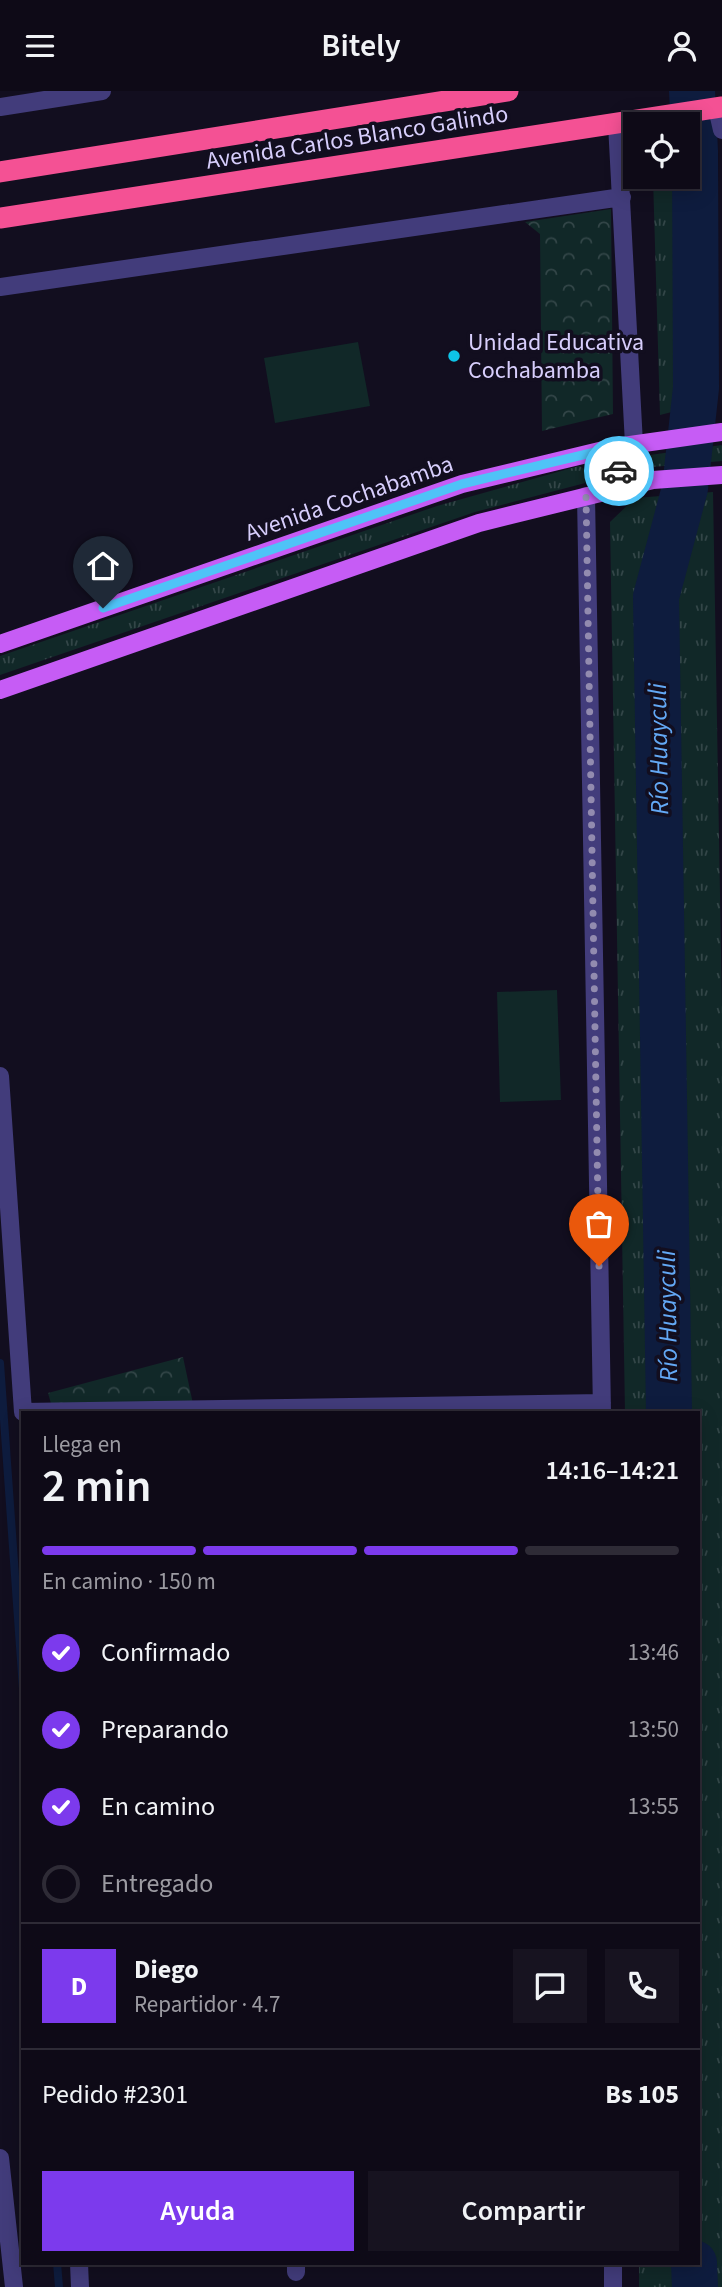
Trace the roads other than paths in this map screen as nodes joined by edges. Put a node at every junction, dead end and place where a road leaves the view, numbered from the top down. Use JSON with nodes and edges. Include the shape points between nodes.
{"nodes":[{"id":1,"x":102,"y":91,"type":"edge"},
{"id":2,"x":508,"y":91,"type":"edge"},
{"id":3,"x":430,"y":97,"type":"edge"},
{"id":4,"x":0,"y":107,"type":"edge"},
{"id":5,"x":716,"y":108,"type":"edge"},
{"id":6,"x":617,"y":124,"type":"junction"},
{"id":7,"x":722,"y":130,"type":"edge"},
{"id":8,"x":0,"y":172,"type":"edge"},
{"id":9,"x":622,"y":197,"type":"junction"},
{"id":10,"x":0,"y":218,"type":"edge"},
{"id":11,"x":0,"y":287,"type":"edge"},
{"id":12,"x":714,"y":433,"type":"edge"},
{"id":13,"x":635,"y":444,"type":"junction"},
{"id":14,"x":616,"y":447,"type":"junction"},
{"id":15,"x":722,"y":475,"type":"edge"},
{"id":16,"x":621,"y":488,"type":"junction"},
{"id":17,"x":586,"y":496,"type":"junction"},
{"id":18,"x":0,"y":644,"type":"edge"},
{"id":19,"x":0,"y":690,"type":"edge"},
{"id":20,"x":0,"y":1076,"type":"edge"},
{"id":21,"x":602,"y":1408,"type":"edge"},
{"id":22,"x":256,"y":1410,"type":"edge"},
{"id":23,"x":23,"y":1411,"type":"edge"},
{"id":24,"x":140,"y":1411,"type":"edge"},
{"id":25,"x":0,"y":2158,"type":"edge"},
{"id":26,"x":79,"y":2265,"type":"edge"},
{"id":27,"x":613,"y":2265,"type":"edge"},
{"id":28,"x":14,"y":2287,"type":"edge"},
{"id":29,"x":80,"y":2287,"type":"edge"},
{"id":30,"x":613,"y":2287,"type":"edge"}],
"edges":[{"from":1,"to":4,"type":"street"},
{"from":2,"to":3,"type":"highway","name":"Avenida Carlos Blanco Galindo"},
{"from":3,"to":8,"type":"highway","name":"Avenida Carlos Blanco Galindo"},
{"from":5,"to":6,"type":"highway","name":"Avenida Carlos Blanco Galindo"},
{"from":5,"to":7,"type":"street"},
{"from":6,"to":9,"type":"street"},
{"from":6,"to":10,"type":"highway","name":"Avenida Carlos Blanco Galindo"},
{"from":9,"to":11,"type":"street"},
{"from":9,"to":13,"type":"street"},
{"from":12,"to":13,"type":"main road","name":"Avenida Cochabamba"},
{"from":13,"to":14,"type":"main road","name":"Avenida Cochabamba"},
{"from":14,"to":16,"type":"main road"},
{"from":14,"to":18,"type":"main road","name":"Avenida Cochabamba","via":[[462,484]]},
{"from":15,"to":16,"type":"main road","via":[[653,480]]},
{"from":16,"to":17,"type":"main road"},
{"from":17,"to":19,"type":"main road","via":[[479,523]]},
{"from":17,"to":21,"type":"street"},
{"from":20,"to":23,"type":"street"},
{"from":21,"to":22,"type":"street"},
{"from":22,"to":24,"type":"street"},
{"from":25,"to":28,"type":"street"},
{"from":26,"to":29,"type":"street"},
{"from":27,"to":30,"type":"street"}]}
